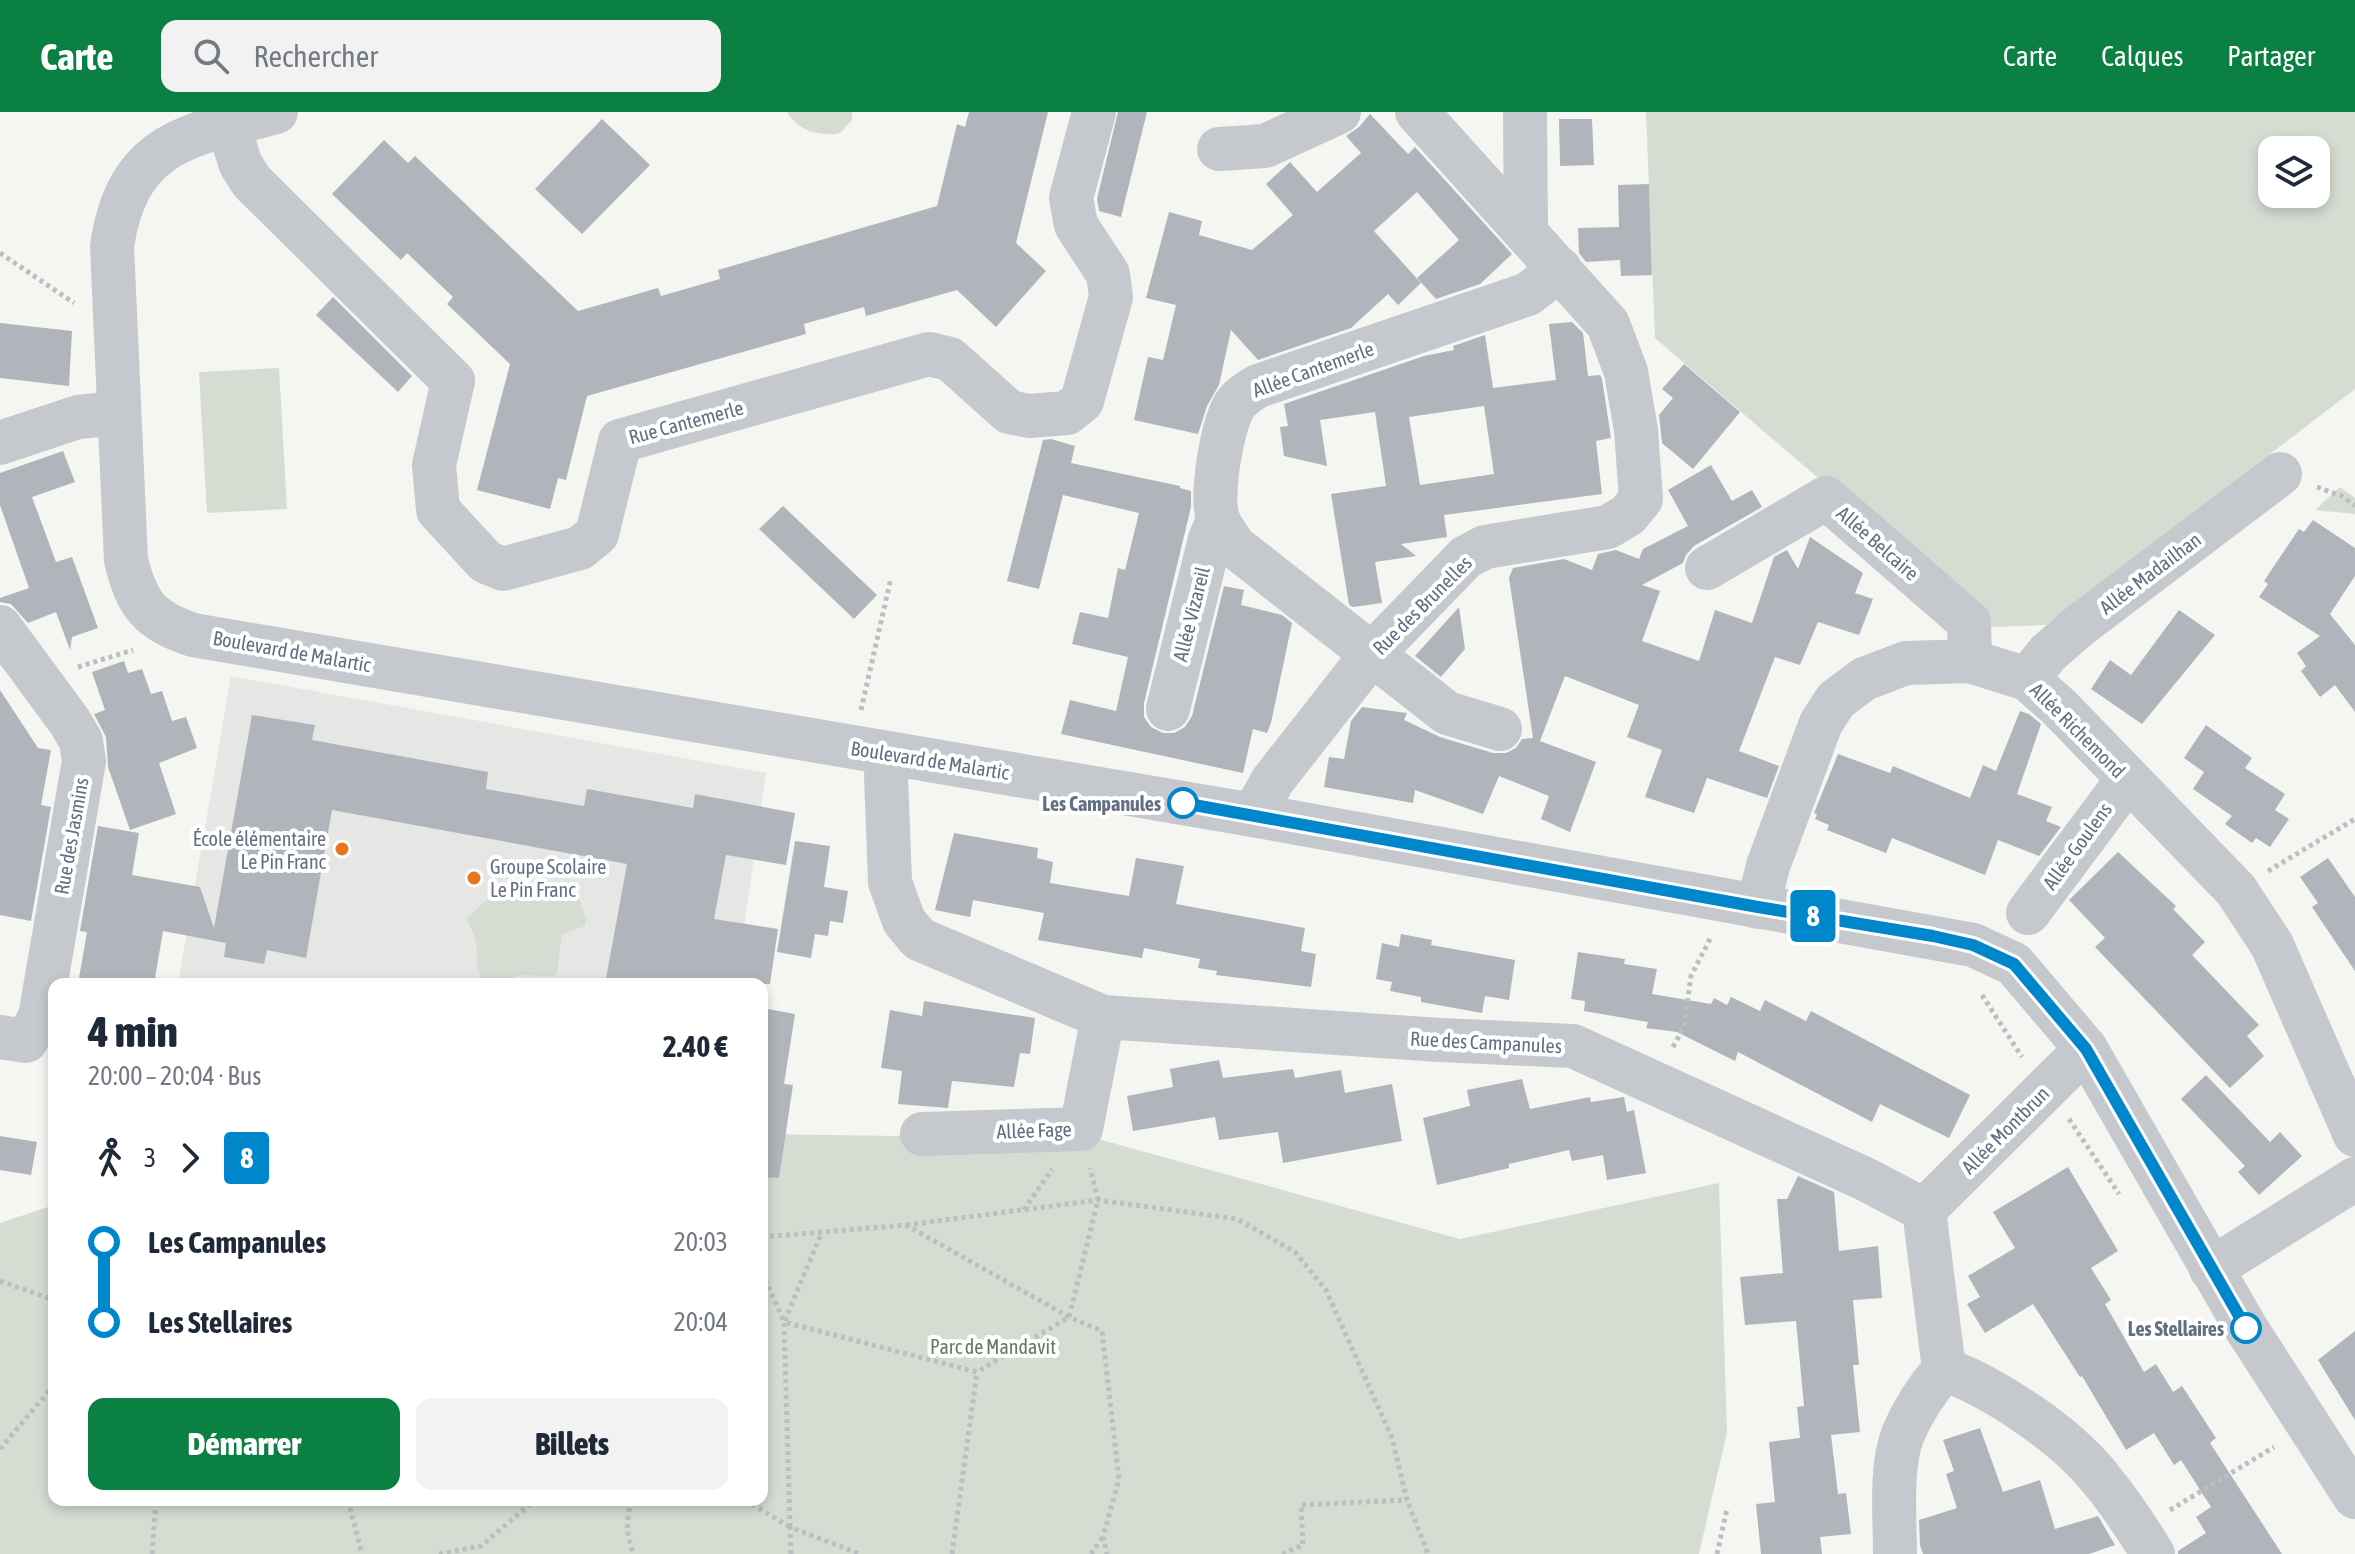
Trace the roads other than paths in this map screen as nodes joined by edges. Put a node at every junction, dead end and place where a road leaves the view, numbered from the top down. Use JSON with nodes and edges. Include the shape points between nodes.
{"nodes":[{"id":1,"x":276,"y":112,"type":"edge"},
{"id":2,"x":1094,"y":112,"type":"edge"},
{"id":3,"x":1339,"y":112,"type":"edge"},
{"id":4,"x":1417,"y":112,"type":"edge"},
{"id":5,"x":1525,"y":112,"type":"edge"},
{"id":6,"x":228,"y":125,"type":"junction"},
{"id":7,"x":1219,"y":149,"type":"dead end"},
{"id":8,"x":1526,"y":231,"type":"junction"},
{"id":9,"x":1560,"y":269,"type":"junction"},
{"id":10,"x":118,"y":413,"type":"junction"},
{"id":11,"x":0,"y":443,"type":"edge"},
{"id":12,"x":2280,"y":474,"type":"dead end"},
{"id":13,"x":1218,"y":520,"type":"junction"},
{"id":14,"x":1707,"y":568,"type":"dead end"},
{"id":15,"x":0,"y":627,"type":"edge"},
{"id":16,"x":1371,"y":655,"type":"junction"},
{"id":17,"x":1970,"y":661,"type":"junction"},
{"id":18,"x":2027,"y":679,"type":"junction"},
{"id":19,"x":1168,"y":709,"type":"dead end"},
{"id":20,"x":1500,"y":729,"type":"dead end"},
{"id":21,"x":873,"y":751,"type":"junction"},
{"id":22,"x":2128,"y":779,"type":"junction"},
{"id":23,"x":1253,"y":815,"type":"junction"},
{"id":24,"x":1758,"y":907,"type":"junction"},
{"id":25,"x":2028,"y":913,"type":"dead end"},
{"id":26,"x":1103,"y":1017,"type":"junction"},
{"id":27,"x":0,"y":1037,"type":"edge"},
{"id":28,"x":2086,"y":1049,"type":"junction"},
{"id":29,"x":922,"y":1134,"type":"dead end"},
{"id":30,"x":2355,"y":1135,"type":"edge"},
{"id":31,"x":2355,"y":1179,"type":"edge"},
{"id":32,"x":1924,"y":1210,"type":"junction"},
{"id":33,"x":2211,"y":1269,"type":"junction"},
{"id":34,"x":1944,"y":1369,"type":"junction"},
{"id":35,"x":2355,"y":1497,"type":"edge"},
{"id":36,"x":2146,"y":1541,"type":"edge"},
{"id":37,"x":1895,"y":1554,"type":"edge"}],
"edges":[{"from":1,"to":6,"type":"street","name":"Boulevard de Malartic"},
{"from":2,"to":6,"type":"street","name":"Rue Cantemerle","via":[[1071,198],[1076,225],[1108,274],[1111,297],[1082,401],[1067,413],[1009,412],[950,359],[929,354],[620,441],[597,534],[580,548],[503,569],[486,562],[438,510],[434,465],[453,381],[252,182]]},
{"from":3,"to":7,"type":"street","via":[[1265,146]]},
{"from":4,"to":8,"type":"street","name":"Rue des Brunelles"},
{"from":5,"to":8,"type":"street"},
{"from":6,"to":10,"type":"street","name":"Boulevard de Malartic","via":[[165,149],[128,189],[117,216],[112,246]]},
{"from":8,"to":9,"type":"street","name":"Rue des Brunelles"},
{"from":9,"to":13,"type":"street","name":"Allée Cantemerle","via":[[1528,294],[1258,386],[1240,397],[1231,411],[1216,473]]},
{"from":9,"to":16,"type":"street","name":"Rue des Brunelles","via":[[1608,324],[1626,372],[1641,499],[1608,527],[1485,547],[1466,557]]},
{"from":10,"to":11,"type":"street","via":[[78,417]]},
{"from":10,"to":21,"type":"street","name":"Boulevard de Malartic","via":[[126,560],[133,588],[165,625],[193,635]]},
{"from":12,"to":18,"type":"street","name":"Allée Madailhan","via":[[2079,626]]},
{"from":13,"to":16,"type":"street","via":[[1234,546]]},
{"from":13,"to":19,"type":"street","name":"Allée Vizareil"},
{"from":14,"to":17,"type":"street","name":"Allée Belcaire","via":[[1826,498],[1969,622]]},
{"from":15,"to":27,"type":"street","name":"Rue des Jasmins","via":[[70,722],[84,761],[40,1017],[26,1041]]},
{"from":16,"to":20,"type":"street","via":[[1447,713]]},
{"from":16,"to":23,"type":"street","name":"Rue des Brunelles","via":[[1273,780]]},
{"from":17,"to":18,"type":"street","name":"Allée Richemond"},
{"from":17,"to":24,"type":"street","name":"Allée Richemond","via":[[1906,663],[1864,679],[1836,700],[1821,723]]},
{"from":18,"to":22,"type":"street","name":"Allée Richemond"},
{"from":21,"to":23,"type":"street","name":"Boulevard de Malartic"},
{"from":21,"to":26,"type":"street","name":"Rue des Campanules","via":[[886,776],[890,882],[904,921],[919,939]]},
{"from":22,"to":25,"type":"street","name":"Allée Goulens"},
{"from":22,"to":30,"type":"street","name":"Allée Richemond","via":[[2236,890],[2272,945]]},
{"from":23,"to":24,"type":"street","name":"Boulevard de Malartic"},
{"from":24,"to":28,"type":"street","name":"Boulevard de Malartic","via":[[1973,945],[2014,964]]},
{"from":26,"to":29,"type":"street","name":"Allée Fage","via":[[1081,1129]]},
{"from":26,"to":32,"type":"street","name":"Rue des Campanules","via":[[1573,1046]]},
{"from":28,"to":32,"type":"street","name":"Allée Montbrun"},
{"from":28,"to":33,"type":"street","name":"Boulevard de Malartic"},
{"from":31,"to":33,"type":"street"},
{"from":32,"to":34,"type":"street"},
{"from":33,"to":35,"type":"street","name":"Boulevard de Malartic"},
{"from":34,"to":36,"type":"street","via":[[1977,1381],[2052,1432],[2099,1475]]},
{"from":34,"to":37,"type":"street","via":[[1902,1435]]}]}
